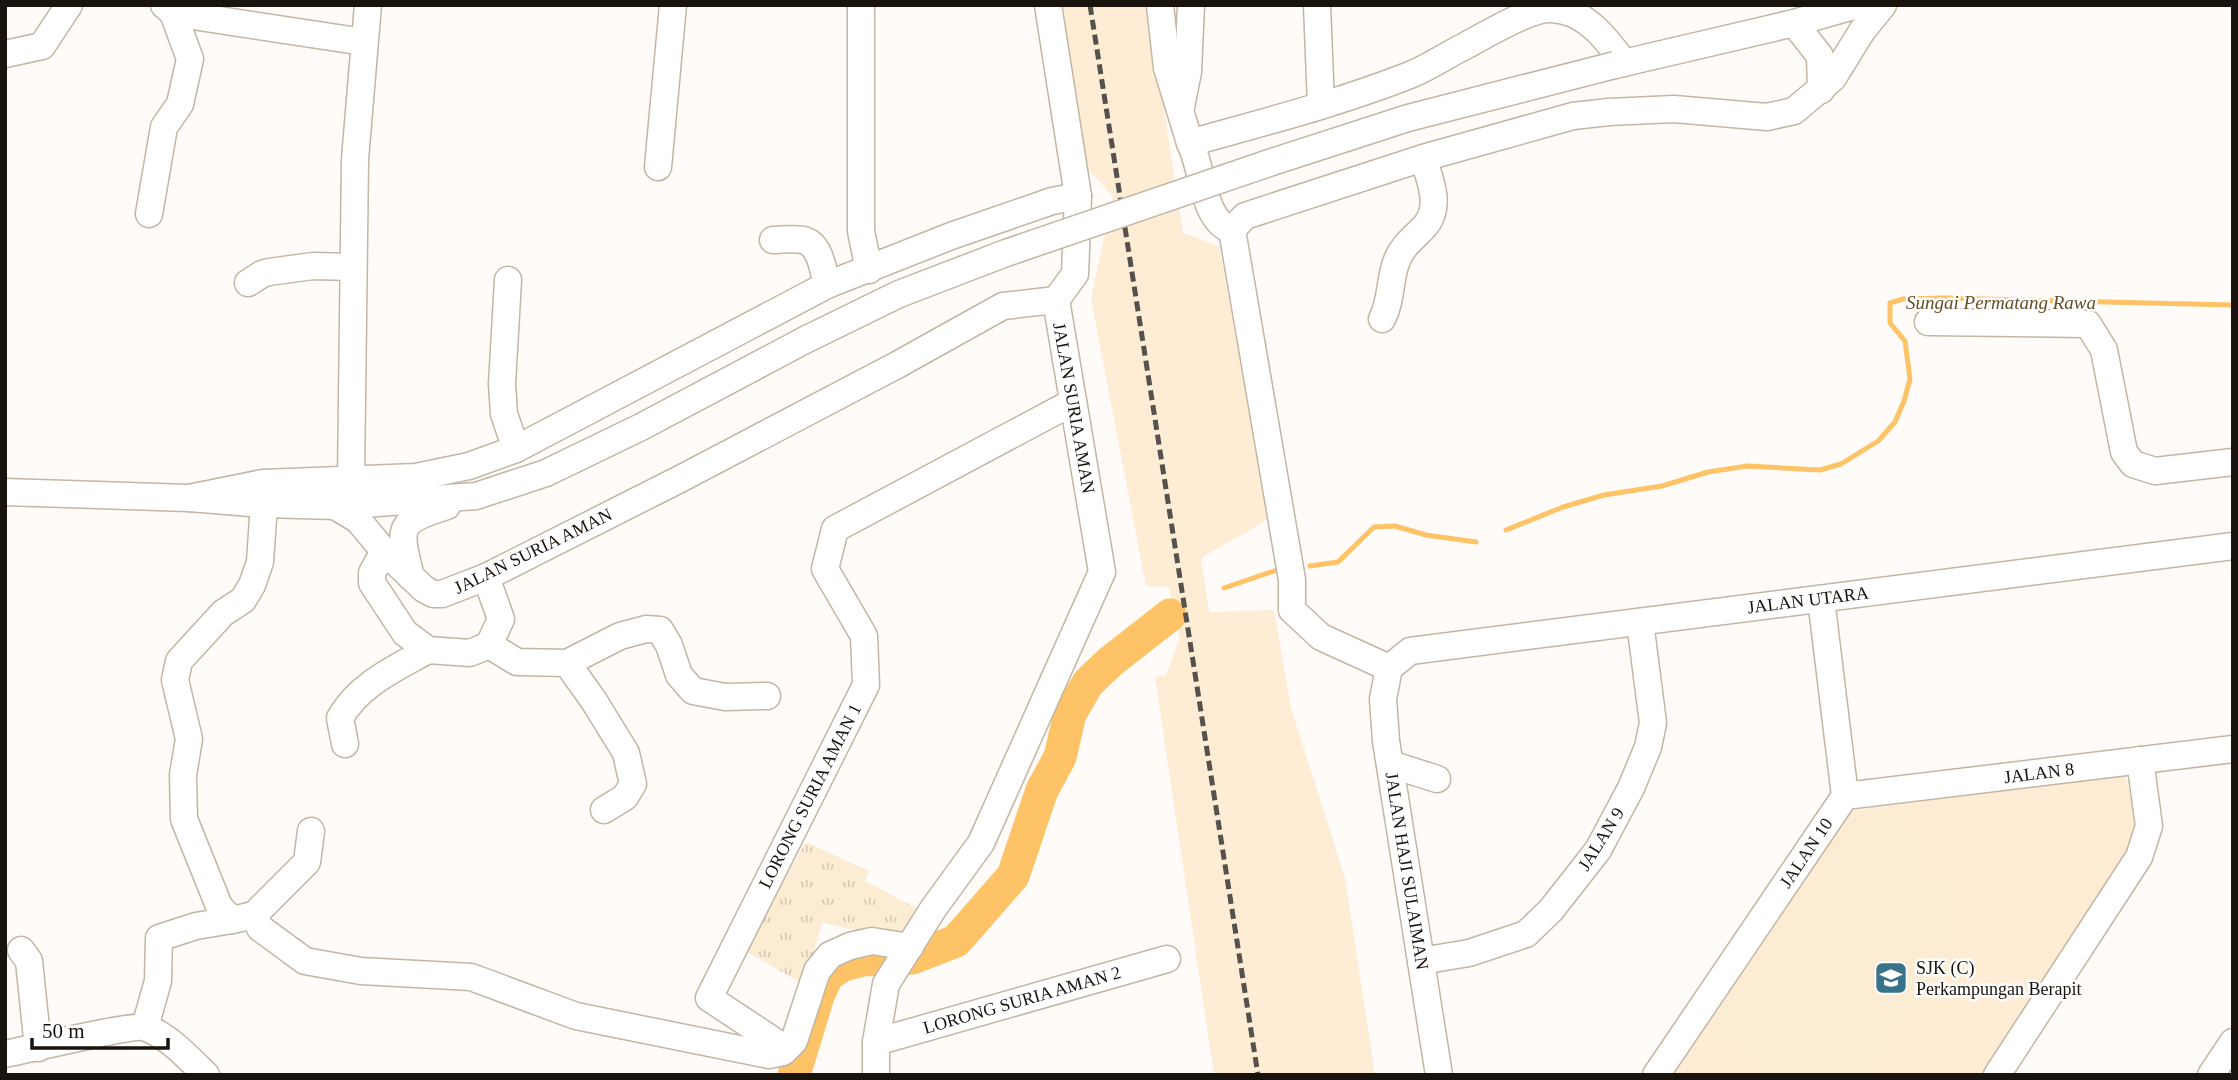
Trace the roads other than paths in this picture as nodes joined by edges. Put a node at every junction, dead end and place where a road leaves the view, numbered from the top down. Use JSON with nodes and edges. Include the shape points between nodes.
{"nodes":[{"id":1,"x":69,"y":5,"type":"edge"},
{"id":2,"x":368,"y":5,"type":"edge"},
{"id":3,"x":673,"y":5,"type":"edge"},
{"id":4,"x":861,"y":5,"type":"edge"},
{"id":5,"x":1048,"y":5,"type":"edge"},
{"id":6,"x":1160,"y":5,"type":"edge"},
{"id":7,"x":1191,"y":5,"type":"edge"},
{"id":8,"x":1317,"y":5,"type":"edge"},
{"id":9,"x":1857,"y":5,"type":"edge"},
{"id":10,"x":1883,"y":5,"type":"edge"},
{"id":11,"x":1568,"y":8,"type":"edge"},
{"id":12,"x":168,"y":9,"type":"edge"},
{"id":13,"x":1794,"y":23,"type":"junction"},
{"id":14,"x":364,"y":41,"type":"junction"},
{"id":15,"x":5,"y":54,"type":"edge"},
{"id":16,"x":1620,"y":64,"type":"junction"},
{"id":17,"x":1821,"y":90,"type":"junction"},
{"id":18,"x":1321,"y":105,"type":"junction"},
{"id":19,"x":1180,"y":108,"type":"junction"},
{"id":20,"x":1190,"y":143,"type":"junction"},
{"id":21,"x":1423,"y":158,"type":"junction"},
{"id":22,"x":658,"y":167,"type":"dead end"},
{"id":23,"x":1078,"y":196,"type":"junction"},
{"id":24,"x":149,"y":214,"type":"dead end"},
{"id":25,"x":1232,"y":230,"type":"junction"},
{"id":26,"x":773,"y":240,"type":"dead end"},
{"id":27,"x":353,"y":267,"type":"junction"},
{"id":28,"x":869,"y":270,"type":"junction"},
{"id":29,"x":508,"y":280,"type":"dead end"},
{"id":30,"x":248,"y":284,"type":"dead end"},
{"id":31,"x":827,"y":285,"type":"junction"},
{"id":32,"x":1056,"y":300,"type":"junction"},
{"id":33,"x":1382,"y":318,"type":"dead end"},
{"id":34,"x":1928,"y":322,"type":"dead end"},
{"id":35,"x":1073,"y":402,"type":"junction"},
{"id":36,"x":516,"y":449,"type":"junction"},
{"id":37,"x":2233,"y":462,"type":"edge"},
{"id":38,"x":351,"y":479,"type":"junction"},
{"id":39,"x":5,"y":492,"type":"edge"},
{"id":40,"x":475,"y":496,"type":"junction"},
{"id":41,"x":188,"y":498,"type":"junction"},
{"id":42,"x":264,"y":504,"type":"junction"},
{"id":43,"x":335,"y":506,"type":"junction"},
{"id":44,"x":2233,"y":546,"type":"edge"},
{"id":45,"x":384,"y":551,"type":"junction"},
{"id":46,"x":411,"y":577,"type":"junction"},
{"id":47,"x":486,"y":577,"type":"junction"},
{"id":48,"x":1821,"y":599,"type":"junction"},
{"id":49,"x":1640,"y":622,"type":"junction"},
{"id":50,"x":489,"y":645,"type":"junction"},
{"id":51,"x":428,"y":650,"type":"junction"},
{"id":52,"x":567,"y":663,"type":"junction"},
{"id":53,"x":1389,"y":667,"type":"junction"},
{"id":54,"x":766,"y":696,"type":"dead end"},
{"id":55,"x":345,"y":744,"type":"dead end"},
{"id":56,"x":2233,"y":749,"type":"edge"},
{"id":57,"x":2140,"y":760,"type":"junction"},
{"id":58,"x":1390,"y":764,"type":"junction"},
{"id":59,"x":1437,"y":779,"type":"dead end"},
{"id":60,"x":1845,"y":796,"type":"junction"},
{"id":61,"x":604,"y":810,"type":"dead end"},
{"id":62,"x":311,"y":831,"type":"dead end"},
{"id":63,"x":243,"y":918,"type":"junction"},
{"id":64,"x":910,"y":947,"type":"junction"},
{"id":65,"x":21,"y":950,"type":"dead end"},
{"id":66,"x":1167,"y":959,"type":"dead end"},
{"id":67,"x":1421,"y":961,"type":"junction"},
{"id":68,"x":145,"y":1027,"type":"junction"},
{"id":69,"x":2233,"y":1041,"type":"edge"},
{"id":70,"x":876,"y":1042,"type":"junction"},
{"id":71,"x":38,"y":1048,"type":"junction"},
{"id":72,"x":786,"y":1049,"type":"junction"},
{"id":73,"x":5,"y":1054,"type":"edge"},
{"id":74,"x":2007,"y":1071,"type":"edge"},
{"id":75,"x":206,"y":1075,"type":"edge"},
{"id":76,"x":876,"y":1075,"type":"edge"},
{"id":77,"x":1439,"y":1075,"type":"edge"},
{"id":78,"x":1656,"y":1075,"type":"edge"},
{"id":79,"x":2211,"y":1075,"type":"edge"}],
"edges":[{"from":1,"to":15,"type":"street","via":[[42,46]]},
{"from":2,"to":14,"type":"street"},
{"from":3,"to":22,"type":"street"},
{"from":4,"to":28,"type":"street","via":[[861,231]]},
{"from":5,"to":23,"type":"street"},
{"from":6,"to":19,"type":"street","via":[[1167,68]]},
{"from":7,"to":19,"type":"street","via":[[1188,72]]},
{"from":8,"to":18,"type":"street"},
{"from":9,"to":13,"type":"street"},
{"from":10,"to":17,"type":"street"},
{"from":11,"to":16,"type":"street","via":[[1605,36]]},
{"from":11,"to":18,"type":"street","via":[[1536,12],[1412,74]]},
{"from":12,"to":14,"type":"street"},
{"from":12,"to":24,"type":"street","via":[[190,59],[180,104],[164,127]]},
{"from":13,"to":16,"type":"street"},
{"from":13,"to":17,"type":"street","via":[[1820,56]]},
{"from":14,"to":27,"type":"street"},
{"from":16,"to":40,"type":"street","bridge":true,"via":[[1408,118],[1006,253],[900,294],[545,473]]},
{"from":17,"to":21,"type":"street","via":[[1781,116],[1674,109],[1597,113]]},
{"from":18,"to":20,"type":"street"},
{"from":19,"to":20,"type":"street"},
{"from":20,"to":25,"type":"street","via":[[1212,213]]},
{"from":21,"to":25,"type":"street","via":[[1245,216]]},
{"from":21,"to":33,"type":"street","via":[[1433,190],[1433,211],[1402,250]]},
{"from":23,"to":28,"type":"street","via":[[951,236]]},
{"from":23,"to":32,"type":"street","via":[[1075,274]]},
{"from":25,"to":53,"type":"street","via":[[1292,580],[1292,610],[1321,637]]},
{"from":26,"to":31,"type":"street","via":[[812,244]]},
{"from":27,"to":30,"type":"street","via":[[269,272]]},
{"from":27,"to":38,"type":"street"},
{"from":28,"to":31,"type":"street"},
{"from":29,"to":36,"type":"street","via":[[502,384],[504,414]]},
{"from":31,"to":36,"type":"street"},
{"from":32,"to":35,"type":"street","name":"JALAN SURIA AMAN"},
{"from":32,"to":47,"type":"street","name":"JALAN SURIA AMAN","via":[[1003,306]]},
{"from":34,"to":37,"type":"street","via":[[2088,324],[2104,350],[2124,452],[2133,464],[2155,471]]},
{"from":35,"to":64,"type":"street","name":"JALAN SURIA AMAN","via":[[1102,572],[981,844]]},
{"from":35,"to":72,"type":"street","name":"LORONG SURIA AMAN 1","via":[[835,529],[825,569],[864,636],[866,685],[709,998]]},
{"from":36,"to":38,"type":"street","via":[[470,466],[416,477]]},
{"from":38,"to":41,"type":"street","via":[[263,483]]},
{"from":39,"to":41,"type":"street"},
{"from":40,"to":43,"type":"street"},
{"from":40,"to":46,"type":"street","via":[[409,522],[401,540]]},
{"from":41,"to":42,"type":"street"},
{"from":42,"to":43,"type":"street"},
{"from":42,"to":63,"type":"street","via":[[260,562],[252,585],[243,600],[223,613],[179,661],[175,680],[189,739],[183,775],[184,819],[219,906]]},
{"from":43,"to":45,"type":"street","name":"JALAN SURIA AMAN","via":[[358,520]]},
{"from":44,"to":48,"type":"street","name":"JALAN UTARA"},
{"from":45,"to":46,"type":"street","name":"JALAN SURIA AMAN"},
{"from":45,"to":51,"type":"street","via":[[372,573],[372,583],[405,633]]},
{"from":46,"to":47,"type":"street","name":"JALAN SURIA AMAN","via":[[433,594]]},
{"from":47,"to":50,"type":"street","via":[[501,619]]},
{"from":48,"to":49,"type":"street","name":"JALAN UTARA"},
{"from":48,"to":60,"type":"street"},
{"from":49,"to":53,"type":"street","name":"JALAN UTARA","via":[[1410,651]]},
{"from":49,"to":67,"type":"street","name":"JALAN 9","via":[[1653,723],[1632,788],[1598,850],[1526,934],[1469,953]]},
{"from":50,"to":51,"type":"street","via":[[470,653]]},
{"from":50,"to":52,"type":"street","via":[[517,662]]},
{"from":51,"to":55,"type":"street","via":[[349,702],[340,718]]},
{"from":52,"to":54,"type":"street","via":[[620,636],[660,630],[679,675],[692,691],[725,697]]},
{"from":52,"to":61,"type":"street","via":[[626,754],[633,784],[625,797]]},
{"from":53,"to":58,"type":"street","name":"JALAN HAJI SULAIMAN","via":[[1383,699]]},
{"from":56,"to":57,"type":"street","name":"JALAN 8"},
{"from":57,"to":60,"type":"street","name":"JALAN 8"},
{"from":57,"to":74,"type":"street","via":[[2149,826],[2139,857]]},
{"from":58,"to":59,"type":"street"},
{"from":58,"to":67,"type":"street","name":"JALAN HAJI SULAIMAN"},
{"from":60,"to":78,"type":"street","name":"JALAN 10"},
{"from":62,"to":63,"type":"street","via":[[307,862]]},
{"from":63,"to":68,"type":"street","via":[[159,938],[158,981]]},
{"from":63,"to":72,"type":"street","via":[[304,961],[361,971],[471,977],[576,1016],[769,1055]]},
{"from":64,"to":70,"type":"street","name":"JALAN SURIA AMAN","via":[[886,984]]},
{"from":64,"to":72,"type":"street","via":[[872,941],[830,955],[817,971],[794,1041]]},
{"from":65,"to":71,"type":"street","via":[[29,961]]},
{"from":66,"to":70,"type":"street","name":"LORONG SURIA AMAN 2"},
{"from":67,"to":77,"type":"street","name":"JALAN HAJI SULAIMAN"},
{"from":68,"to":71,"type":"street"},
{"from":68,"to":75,"type":"street","via":[[170,1041]]},
{"from":69,"to":79,"type":"street"},
{"from":70,"to":76,"type":"street","name":"JALAN SURIA AMAN"},
{"from":71,"to":73,"type":"street"}]}
